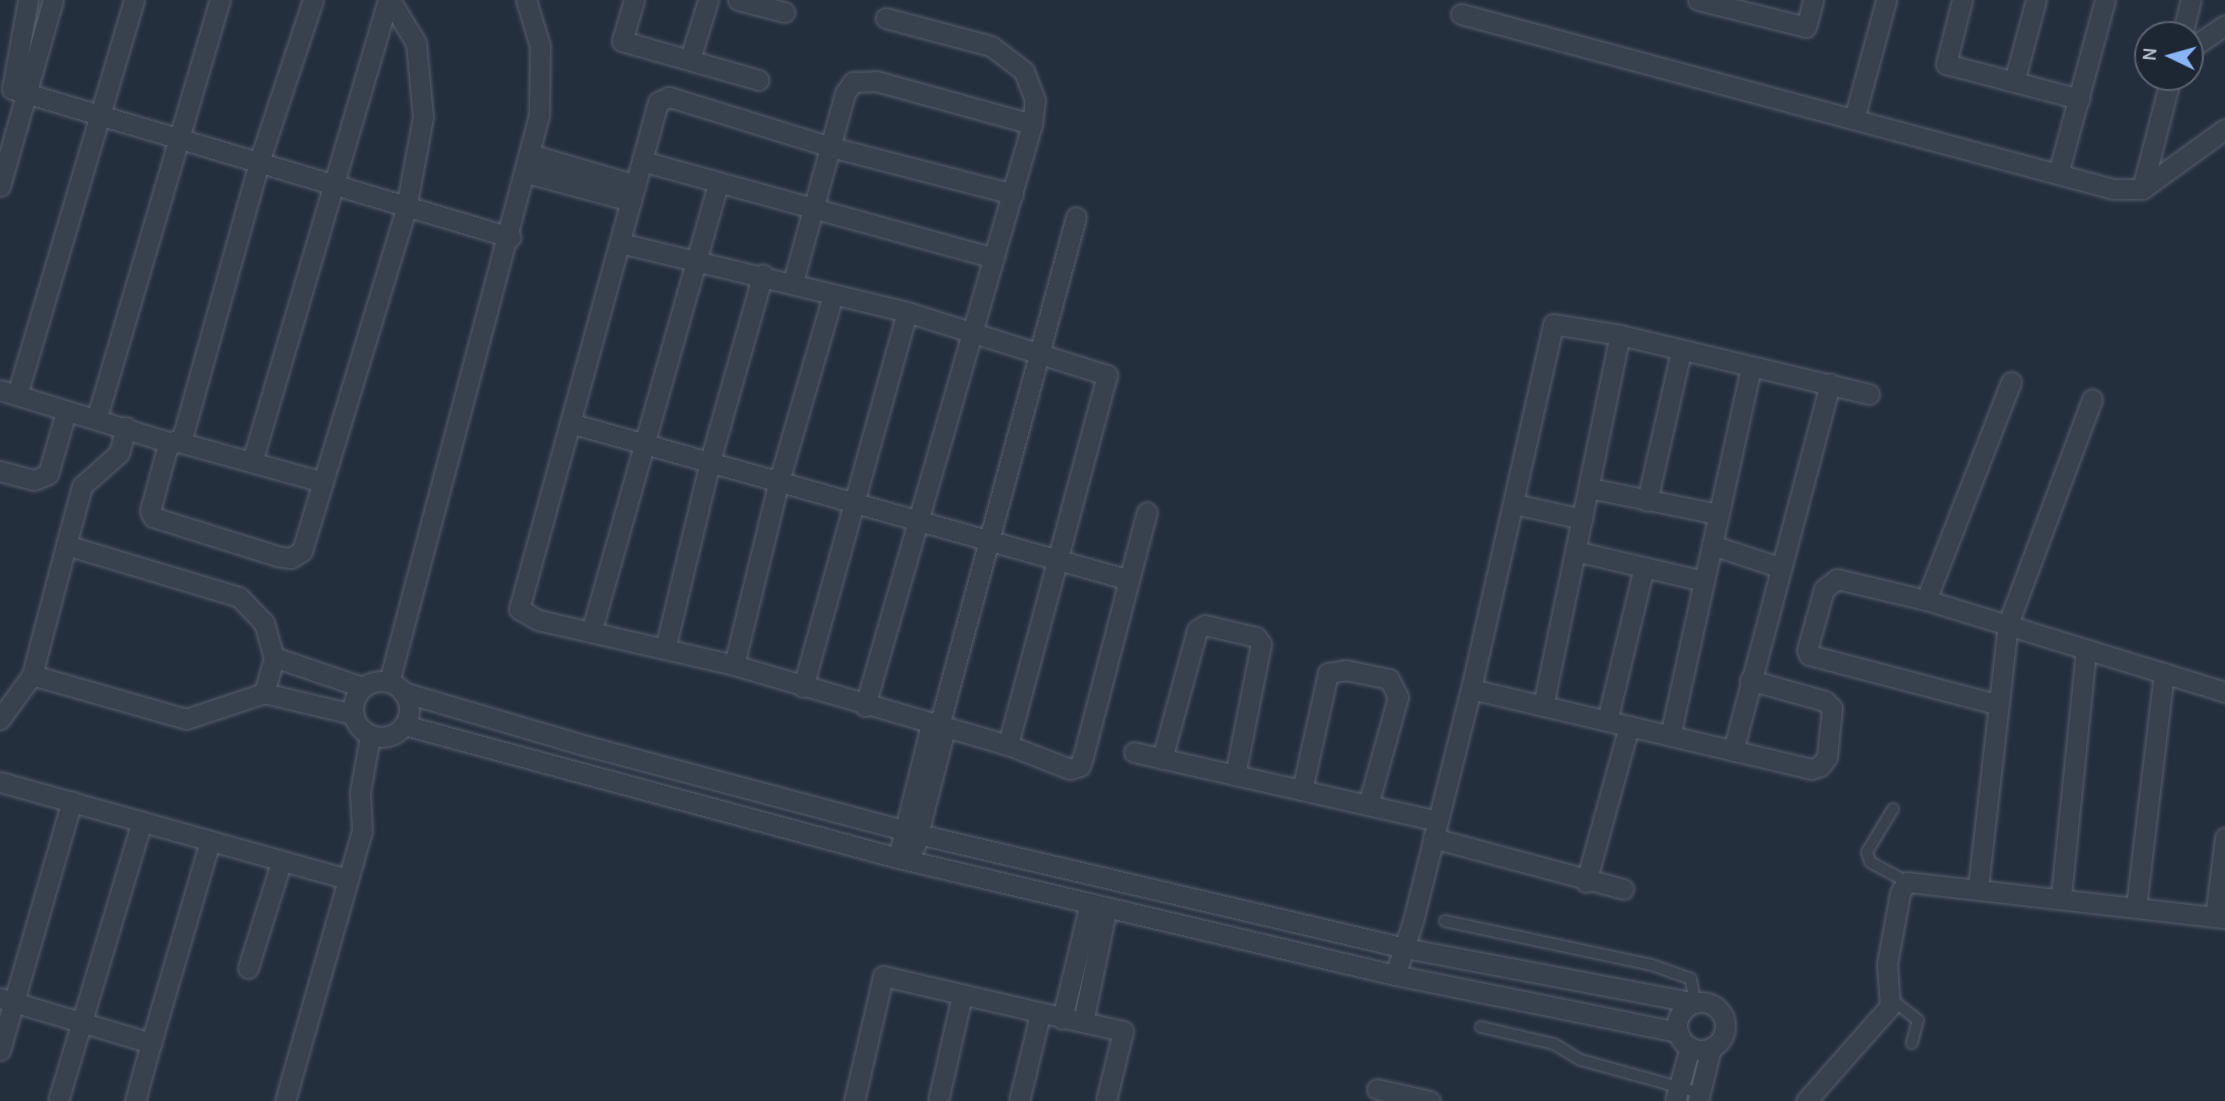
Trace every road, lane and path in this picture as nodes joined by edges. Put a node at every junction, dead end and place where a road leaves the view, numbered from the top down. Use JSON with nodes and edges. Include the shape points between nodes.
{"nodes":[{"id":1,"x":29,"y":0,"type":"edge"},
{"id":2,"x":53,"y":0,"type":"edge"},
{"id":3,"x":134,"y":0,"type":"edge"},
{"id":4,"x":220,"y":0,"type":"edge"},
{"id":5,"x":313,"y":0,"type":"edge"},
{"id":6,"x":389,"y":0,"type":"edge"},
{"id":7,"x":526,"y":0,"type":"edge"},
{"id":8,"x":634,"y":0,"type":"edge"},
{"id":9,"x":708,"y":0,"type":"edge"},
{"id":10,"x":738,"y":0,"type":"edge"},
{"id":11,"x":1698,"y":0,"type":"edge"},
{"id":12,"x":1813,"y":0,"type":"edge"},
{"id":13,"x":1886,"y":0,"type":"edge"},
{"id":14,"x":1962,"y":0,"type":"edge"},
{"id":15,"x":2036,"y":0,"type":"edge"},
{"id":16,"x":2105,"y":0,"type":"edge"},
{"id":17,"x":2191,"y":0,"type":"edge"},
{"id":18,"x":784,"y":12,"type":"dead end"},
{"id":19,"x":1461,"y":14,"type":"dead end"},
{"id":20,"x":886,"y":18,"type":"dead end"},
{"id":21,"x":2186,"y":21,"type":"edge"},
{"id":22,"x":2225,"y":24,"type":"edge"},
{"id":23,"x":2204,"y":39,"type":"edge"},
{"id":24,"x":690,"y":59,"type":"junction"},
{"id":25,"x":759,"y":80,"type":"dead end"},
{"id":26,"x":2014,"y":82,"type":"junction"},
{"id":27,"x":2167,"y":91,"type":"edge"},
{"id":28,"x":26,"y":93,"type":"junction"},
{"id":29,"x":2079,"y":99,"type":"junction"},
{"id":30,"x":99,"y":114,"type":"junction"},
{"id":31,"x":1854,"y":119,"type":"junction"},
{"id":32,"x":1032,"y":124,"type":"junction"},
{"id":33,"x":2225,"y":128,"type":"edge"},
{"id":34,"x":176,"y":136,"type":"junction"},
{"id":35,"x":831,"y":147,"type":"junction"},
{"id":36,"x":642,"y":161,"type":"junction"},
{"id":37,"x":259,"y":162,"type":"junction"},
{"id":38,"x":529,"y":164,"type":"junction"},
{"id":39,"x":2059,"y":174,"type":"junction"},
{"id":40,"x":718,"y":183,"type":"junction"},
{"id":41,"x":0,"y":186,"type":"edge"},
{"id":42,"x":336,"y":187,"type":"junction"},
{"id":43,"x":2141,"y":189,"type":"junction"},
{"id":44,"x":634,"y":193,"type":"junction"},
{"id":45,"x":1013,"y":194,"type":"junction"},
{"id":46,"x":406,"y":208,"type":"junction"},
{"id":47,"x":813,"y":209,"type":"junction"},
{"id":48,"x":1076,"y":217,"type":"dead end"},
{"id":49,"x":510,"y":237,"type":"junction"},
{"id":50,"x":620,"y":243,"type":"junction"},
{"id":51,"x":695,"y":257,"type":"junction"},
{"id":52,"x":994,"y":258,"type":"junction"},
{"id":53,"x":764,"y":274,"type":"junction"},
{"id":54,"x":793,"y":282,"type":"junction"},
{"id":55,"x":833,"y":295,"type":"junction"},
{"id":56,"x":907,"y":312,"type":"junction"},
{"id":57,"x":971,"y":332,"type":"junction"},
{"id":58,"x":1620,"y":335,"type":"junction"},
{"id":59,"x":1681,"y":351,"type":"junction"},
{"id":60,"x":1041,"y":355,"type":"junction"},
{"id":61,"x":1751,"y":368,"type":"junction"},
{"id":62,"x":2011,"y":382,"type":"dead end"},
{"id":63,"x":1830,"y":384,"type":"junction"},
{"id":64,"x":8,"y":393,"type":"edge"},
{"id":65,"x":1869,"y":394,"type":"dead end"},
{"id":66,"x":2092,"y":399,"type":"dead end"},
{"id":67,"x":66,"y":412,"type":"junction"},
{"id":68,"x":97,"y":417,"type":"junction"},
{"id":69,"x":570,"y":423,"type":"junction"},
{"id":70,"x":126,"y":427,"type":"junction"},
{"id":71,"x":642,"y":442,"type":"junction"},
{"id":72,"x":176,"y":443,"type":"junction"},
{"id":73,"x":710,"y":461,"type":"junction"},
{"id":74,"x":252,"y":462,"type":"junction"},
{"id":75,"x":0,"y":471,"type":"edge"},
{"id":76,"x":779,"y":481,"type":"junction"},
{"id":77,"x":323,"y":482,"type":"junction"},
{"id":78,"x":1588,"y":488,"type":"junction"},
{"id":79,"x":851,"y":500,"type":"junction"},
{"id":80,"x":1647,"y":501,"type":"junction"},
{"id":81,"x":1515,"y":504,"type":"junction"},
{"id":82,"x":1147,"y":512,"type":"dead end"},
{"id":83,"x":1718,"y":514,"type":"junction"},
{"id":84,"x":1582,"y":519,"type":"junction"},
{"id":85,"x":917,"y":522,"type":"junction"},
{"id":86,"x":990,"y":542,"type":"junction"},
{"id":87,"x":66,"y":545,"type":"junction"},
{"id":88,"x":1712,"y":545,"type":"junction"},
{"id":89,"x":1575,"y":551,"type":"junction"},
{"id":90,"x":1060,"y":559,"type":"junction"},
{"id":91,"x":1644,"y":567,"type":"junction"},
{"id":92,"x":1779,"y":567,"type":"junction"},
{"id":93,"x":1126,"y":579,"type":"junction"},
{"id":94,"x":1704,"y":580,"type":"junction"},
{"id":95,"x":1926,"y":600,"type":"junction"},
{"id":96,"x":2008,"y":624,"type":"junction"},
{"id":97,"x":592,"y":629,"type":"junction"},
{"id":98,"x":666,"y":649,"type":"junction"},
{"id":99,"x":2086,"y":650,"type":"junction"},
{"id":100,"x":274,"y":657,"type":"junction"},
{"id":101,"x":734,"y":665,"type":"junction"},
{"id":102,"x":2164,"y":673,"type":"junction"},
{"id":103,"x":32,"y":675,"type":"junction"},
{"id":104,"x":1750,"y":680,"type":"junction"},
{"id":105,"x":362,"y":687,"type":"junction"},
{"id":106,"x":396,"y":687,"type":"junction"},
{"id":107,"x":803,"y":687,"type":"junction"},
{"id":108,"x":1471,"y":689,"type":"junction"},
{"id":109,"x":2225,"y":692,"type":"edge"},
{"id":110,"x":264,"y":693,"type":"junction"},
{"id":111,"x":1996,"y":704,"type":"junction"},
{"id":112,"x":865,"y":706,"type":"junction"},
{"id":113,"x":1543,"y":706,"type":"junction"},
{"id":114,"x":353,"y":714,"type":"junction"},
{"id":115,"x":0,"y":719,"type":"edge"},
{"id":116,"x":1607,"y":721,"type":"junction"},
{"id":117,"x":404,"y":725,"type":"junction"},
{"id":118,"x":938,"y":726,"type":"junction"},
{"id":119,"x":1629,"y":726,"type":"junction"},
{"id":120,"x":370,"y":736,"type":"junction"},
{"id":121,"x":1670,"y":736,"type":"junction"},
{"id":122,"x":1008,"y":745,"type":"junction"},
{"id":123,"x":1733,"y":751,"type":"junction"},
{"id":124,"x":1134,"y":752,"type":"dead end"},
{"id":125,"x":1162,"y":759,"type":"junction"},
{"id":126,"x":1236,"y":775,"type":"junction"},
{"id":127,"x":0,"y":782,"type":"edge"},
{"id":128,"x":1302,"y":790,"type":"junction"},
{"id":129,"x":72,"y":801,"type":"junction"},
{"id":130,"x":1368,"y":805,"type":"junction"},
{"id":131,"x":1893,"y":809,"type":"dead end"},
{"id":132,"x":142,"y":821,"type":"junction"},
{"id":133,"x":1435,"y":830,"type":"junction"},
{"id":134,"x":911,"y":833,"type":"junction"},
{"id":135,"x":2225,"y":838,"type":"edge"},
{"id":136,"x":210,"y":841,"type":"junction"},
{"id":137,"x":904,"y":860,"type":"junction"},
{"id":138,"x":281,"y":863,"type":"junction"},
{"id":139,"x":347,"y":879,"type":"junction"},
{"id":140,"x":1586,"y":882,"type":"junction"},
{"id":141,"x":1907,"y":882,"type":"junction"},
{"id":142,"x":1978,"y":887,"type":"junction"},
{"id":143,"x":1623,"y":889,"type":"dead end"},
{"id":144,"x":2061,"y":896,"type":"junction"},
{"id":145,"x":1098,"y":905,"type":"junction"},
{"id":146,"x":2136,"y":907,"type":"junction"},
{"id":147,"x":2220,"y":917,"type":"edge"},
{"id":148,"x":1445,"y":921,"type":"dead end"},
{"id":149,"x":1405,"y":948,"type":"junction"},
{"id":150,"x":248,"y":968,"type":"dead end"},
{"id":151,"x":1395,"y":975,"type":"junction"},
{"id":152,"x":1553,"y":976,"type":"junction"},
{"id":153,"x":962,"y":995,"type":"junction"},
{"id":154,"x":1891,"y":999,"type":"junction"},
{"id":155,"x":7,"y":1000,"type":"edge"},
{"id":156,"x":1695,"y":1003,"type":"junction"},
{"id":157,"x":1547,"y":1006,"type":"junction"},
{"id":158,"x":1040,"y":1015,"type":"junction"},
{"id":159,"x":1062,"y":1019,"type":"junction"},
{"id":160,"x":80,"y":1021,"type":"junction"},
{"id":161,"x":1083,"y":1022,"type":"junction"},
{"id":162,"x":1480,"y":1027,"type":"dead end"},
{"id":163,"x":1684,"y":1040,"type":"junction"},
{"id":164,"x":151,"y":1043,"type":"junction"},
{"id":165,"x":1912,"y":1043,"type":"dead end"},
{"id":166,"x":1711,"y":1048,"type":"junction"},
{"id":167,"x":0,"y":1050,"type":"edge"},
{"id":168,"x":1377,"y":1089,"type":"dead end"},
{"id":169,"x":1676,"y":1096,"type":"edge"},
{"id":170,"x":1699,"y":1097,"type":"edge"},
{"id":171,"x":58,"y":1101,"type":"edge"},
{"id":172,"x":135,"y":1101,"type":"edge"},
{"id":173,"x":285,"y":1101,"type":"edge"},
{"id":174,"x":854,"y":1101,"type":"edge"},
{"id":175,"x":938,"y":1101,"type":"edge"},
{"id":176,"x":1019,"y":1101,"type":"edge"},
{"id":177,"x":1106,"y":1101,"type":"edge"},
{"id":178,"x":1430,"y":1101,"type":"edge"},
{"id":179,"x":1806,"y":1101,"type":"edge"}],
"edges":[{"from":1,"to":28,"type":"street","via":[[12,89]]},
{"from":2,"to":28,"type":"street"},
{"from":3,"to":30,"type":"street"},
{"from":4,"to":34,"type":"street"},
{"from":5,"to":37,"type":"street"},
{"from":6,"to":42,"type":"street"},
{"from":6,"to":46,"type":"street","via":[[416,43],[423,117]]},
{"from":7,"to":38,"type":"street","via":[[540,46],[543,82]]},
{"from":8,"to":24,"type":"street","via":[[622,41]]},
{"from":9,"to":24,"type":"street"},
{"from":10,"to":18,"type":"street"},
{"from":11,"to":12,"type":"street","via":[[1806,27]]},
{"from":13,"to":31,"type":"street"},
{"from":14,"to":26,"type":"street","via":[[1946,64]]},
{"from":15,"to":26,"type":"street"},
{"from":16,"to":29,"type":"street"},
{"from":17,"to":21,"type":"street"},
{"from":19,"to":31,"type":"street"},
{"from":20,"to":32,"type":"street","via":[[991,46],[1012,58],[1032,85]]},
{"from":22,"to":23,"type":"street"},
{"from":24,"to":25,"type":"street"},
{"from":26,"to":29,"type":"street"},
{"from":27,"to":43,"type":"street"},
{"from":28,"to":30,"type":"street"},
{"from":28,"to":41,"type":"street"},
{"from":29,"to":39,"type":"street"},
{"from":30,"to":34,"type":"street"},
{"from":30,"to":64,"type":"street"},
{"from":31,"to":39,"type":"street"},
{"from":32,"to":35,"type":"street","via":[[859,80],[845,93]]},
{"from":32,"to":45,"type":"street"},
{"from":33,"to":43,"type":"street"},
{"from":34,"to":37,"type":"street"},
{"from":34,"to":68,"type":"street"},
{"from":35,"to":36,"type":"street","via":[[669,97],[656,108]]},
{"from":35,"to":45,"type":"street"},
{"from":35,"to":47,"type":"street"},
{"from":36,"to":40,"type":"street"},
{"from":36,"to":44,"type":"street"},
{"from":37,"to":42,"type":"street"},
{"from":37,"to":72,"type":"street"},
{"from":38,"to":44,"type":"street"},
{"from":38,"to":49,"type":"street"},
{"from":39,"to":43,"type":"street","via":[[2113,189]]},
{"from":40,"to":47,"type":"street"},
{"from":40,"to":51,"type":"street"},
{"from":42,"to":46,"type":"street"},
{"from":42,"to":74,"type":"street"},
{"from":44,"to":50,"type":"street"},
{"from":45,"to":52,"type":"street"},
{"from":46,"to":49,"type":"street"},
{"from":46,"to":77,"type":"street"},
{"from":47,"to":52,"type":"street"},
{"from":47,"to":54,"type":"street"},
{"from":48,"to":60,"type":"street"},
{"from":49,"to":106,"type":"street"},
{"from":50,"to":51,"type":"street"},
{"from":50,"to":69,"type":"street"},
{"from":51,"to":53,"type":"street"},
{"from":51,"to":71,"type":"street"},
{"from":52,"to":57,"type":"street"},
{"from":53,"to":54,"type":"street"},
{"from":53,"to":73,"type":"street"},
{"from":54,"to":55,"type":"street"},
{"from":55,"to":56,"type":"street"},
{"from":55,"to":76,"type":"street"},
{"from":56,"to":57,"type":"street"},
{"from":56,"to":79,"type":"street"},
{"from":57,"to":60,"type":"street"},
{"from":57,"to":85,"type":"street"},
{"from":58,"to":59,"type":"street"},
{"from":58,"to":78,"type":"street"},
{"from":58,"to":81,"type":"street","via":[[1553,324]]},
{"from":59,"to":61,"type":"street"},
{"from":59,"to":80,"type":"street"},
{"from":60,"to":86,"type":"street"},
{"from":60,"to":90,"type":"street","via":[[1102,371],[1108,382]]},
{"from":61,"to":63,"type":"street"},
{"from":61,"to":83,"type":"street"},
{"from":62,"to":95,"type":"street"},
{"from":63,"to":65,"type":"street"},
{"from":63,"to":92,"type":"street"},
{"from":64,"to":67,"type":"street"},
{"from":66,"to":96,"type":"street"},
{"from":67,"to":68,"type":"street"},
{"from":67,"to":75,"type":"street","via":[[48,474],[34,480]]},
{"from":68,"to":70,"type":"street"},
{"from":69,"to":71,"type":"street"},
{"from":69,"to":97,"type":"street","via":[[519,609],[538,620]]},
{"from":70,"to":72,"type":"street"},
{"from":70,"to":87,"type":"street","via":[[118,453],[82,486]]},
{"from":71,"to":73,"type":"street"},
{"from":71,"to":97,"type":"street"},
{"from":72,"to":74,"type":"street"},
{"from":72,"to":77,"type":"street","via":[[152,502],[152,517],[281,557],[291,558],[302,551]]},
{"from":73,"to":76,"type":"street"},
{"from":73,"to":98,"type":"street"},
{"from":74,"to":77,"type":"street"},
{"from":76,"to":79,"type":"street"},
{"from":76,"to":101,"type":"street"},
{"from":78,"to":80,"type":"street"},
{"from":78,"to":84,"type":"street"},
{"from":79,"to":85,"type":"street"},
{"from":79,"to":107,"type":"street"},
{"from":80,"to":83,"type":"street"},
{"from":81,"to":84,"type":"street"},
{"from":81,"to":108,"type":"street"},
{"from":82,"to":93,"type":"street"},
{"from":83,"to":88,"type":"street"},
{"from":84,"to":89,"type":"street"},
{"from":85,"to":86,"type":"street"},
{"from":85,"to":112,"type":"street"},
{"from":86,"to":90,"type":"street"},
{"from":86,"to":118,"type":"street"},
{"from":87,"to":100,"type":"street","via":[[239,597],[264,623]]},
{"from":87,"to":103,"type":"street"},
{"from":88,"to":92,"type":"street"},
{"from":88,"to":94,"type":"street"},
{"from":89,"to":91,"type":"street"},
{"from":89,"to":113,"type":"street"},
{"from":90,"to":93,"type":"street"},
{"from":90,"to":122,"type":"street"},
{"from":91,"to":94,"type":"street"},
{"from":91,"to":116,"type":"street"},
{"from":92,"to":104,"type":"street"},
{"from":93,"to":122,"type":"street","via":[[1080,765],[1060,766]]},
{"from":94,"to":121,"type":"street"},
{"from":95,"to":96,"type":"street"},
{"from":95,"to":111,"type":"street","via":[[1837,579],[1824,589],[1807,650],[1817,660]]},
{"from":96,"to":99,"type":"street"},
{"from":96,"to":111,"type":"street"},
{"from":97,"to":98,"type":"street"},
{"from":98,"to":101,"type":"street"},
{"from":99,"to":102,"type":"street"},
{"from":99,"to":144,"type":"street"},
{"from":100,"to":105,"type":"street"},
{"from":100,"to":110,"type":"street"},
{"from":101,"to":107,"type":"street"},
{"from":102,"to":109,"type":"street"},
{"from":102,"to":146,"type":"street"},
{"from":103,"to":110,"type":"street","via":[[120,696],[186,719]]},
{"from":103,"to":115,"type":"street"},
{"from":104,"to":123,"type":"street"},
{"from":104,"to":123,"type":"street","via":[[1825,701],[1832,708],[1827,757],[1812,769]]},
{"from":105,"to":106,"type":"street"},
{"from":105,"to":114,"type":"street"},
{"from":106,"to":117,"type":"street","via":[[409,709]]},
{"from":106,"to":134,"type":"street","via":[[580,744]]},
{"from":107,"to":112,"type":"street"},
{"from":108,"to":113,"type":"street"},
{"from":108,"to":133,"type":"street"},
{"from":110,"to":114,"type":"street"},
{"from":111,"to":142,"type":"street"},
{"from":112,"to":118,"type":"street"},
{"from":113,"to":116,"type":"street"},
{"from":114,"to":120,"type":"street"},
{"from":116,"to":119,"type":"street"},
{"from":117,"to":120,"type":"street","via":[[392,735]]},
{"from":117,"to":137,"type":"street"},
{"from":118,"to":122,"type":"street"},
{"from":118,"to":134,"type":"street"},
{"from":119,"to":121,"type":"street"},
{"from":119,"to":140,"type":"street"},
{"from":120,"to":139,"type":"street","via":[[360,792],[362,831]]},
{"from":121,"to":123,"type":"street"},
{"from":124,"to":125,"type":"street"},
{"from":125,"to":126,"type":"street"},
{"from":125,"to":126,"type":"street","via":[[1197,630],[1205,625],[1256,637],[1261,644]]},
{"from":126,"to":128,"type":"street"},
{"from":127,"to":129,"type":"street"},
{"from":128,"to":130,"type":"street"},
{"from":128,"to":130,"type":"street","via":[[1328,673],[1346,670],[1389,679],[1398,697]]},
{"from":129,"to":132,"type":"street"},
{"from":129,"to":155,"type":"street"},
{"from":130,"to":133,"type":"street"},
{"from":131,"to":141,"type":"lane","via":[[1867,852],[1870,862]]},
{"from":132,"to":136,"type":"street"},
{"from":132,"to":160,"type":"street"},
{"from":133,"to":140,"type":"street"},
{"from":133,"to":149,"type":"street"},
{"from":134,"to":137,"type":"street"},
{"from":134,"to":149,"type":"street"},
{"from":135,"to":147,"type":"street"},
{"from":136,"to":138,"type":"street"},
{"from":136,"to":164,"type":"street"},
{"from":137,"to":145,"type":"street"},
{"from":138,"to":139,"type":"street"},
{"from":138,"to":150,"type":"street"},
{"from":139,"to":173,"type":"street"},
{"from":140,"to":143,"type":"street"},
{"from":141,"to":142,"type":"street"},
{"from":141,"to":154,"type":"street","via":[[1887,964]]},
{"from":142,"to":144,"type":"street"},
{"from":144,"to":146,"type":"street"},
{"from":145,"to":151,"type":"street"},
{"from":145,"to":159,"type":"street"},
{"from":145,"to":161,"type":"street"},
{"from":146,"to":147,"type":"street"},
{"from":148,"to":156,"type":"lane","via":[[1652,965],[1691,979]]},
{"from":149,"to":151,"type":"street"},
{"from":149,"to":152,"type":"street"},
{"from":151,"to":157,"type":"street"},
{"from":152,"to":156,"type":"street"},
{"from":152,"to":157,"type":"street"},
{"from":153,"to":158,"type":"street"},
{"from":153,"to":174,"type":"street","via":[[883,976]]},
{"from":153,"to":175,"type":"street"},
{"from":154,"to":165,"type":"lane","via":[[1918,1020]]},
{"from":154,"to":179,"type":"street","via":[[1890,1006]]},
{"from":155,"to":160,"type":"street"},
{"from":155,"to":167,"type":"street"},
{"from":156,"to":163,"type":"street","via":[[1678,1020]]},
{"from":156,"to":166,"type":"street","via":[[1715,1006],[1725,1023],[1719,1042]]},
{"from":157,"to":163,"type":"street"},
{"from":158,"to":159,"type":"street"},
{"from":158,"to":176,"type":"street"},
{"from":159,"to":161,"type":"street"},
{"from":160,"to":164,"type":"street"},
{"from":160,"to":171,"type":"street"},
{"from":161,"to":177,"type":"street","via":[[1123,1031]]},
{"from":162,"to":169,"type":"lane","via":[[1554,1044],[1581,1060]]},
{"from":163,"to":166,"type":"street"},
{"from":163,"to":169,"type":"street"},
{"from":164,"to":172,"type":"street"},
{"from":166,"to":170,"type":"street"},
{"from":168,"to":178,"type":"street"},
{"from":169,"to":170,"type":"lane"}]}
